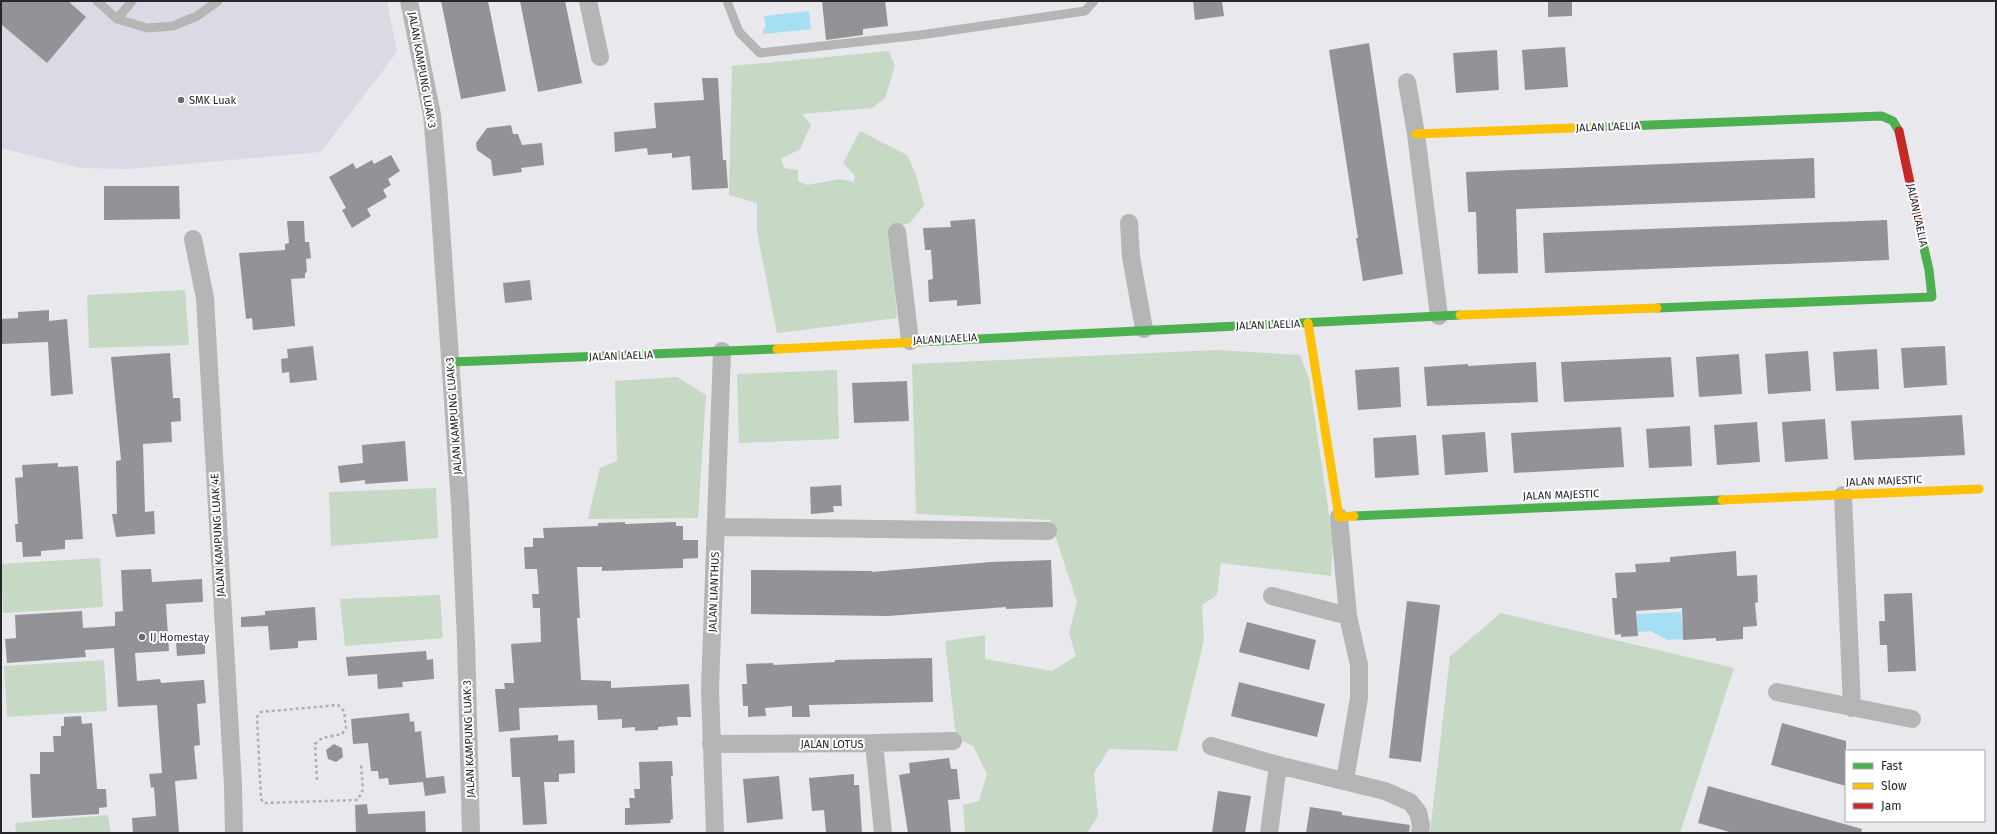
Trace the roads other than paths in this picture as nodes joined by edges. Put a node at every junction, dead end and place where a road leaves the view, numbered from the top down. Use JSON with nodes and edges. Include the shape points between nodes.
{"nodes":[{"id":1,"x":97,"y":1,"type":"edge"},
{"id":2,"x":132,"y":1,"type":"edge"},
{"id":3,"x":218,"y":1,"type":"edge"},
{"id":4,"x":409,"y":1,"type":"edge"},
{"id":5,"x":588,"y":1,"type":"edge"},
{"id":6,"x":727,"y":1,"type":"edge"},
{"id":7,"x":1094,"y":1,"type":"edge"},
{"id":8,"x":117,"y":19,"type":"junction"},
{"id":9,"x":600,"y":57,"type":"dead end"},
{"id":10,"x":1407,"y":82,"type":"dead end"},
{"id":11,"x":1416,"y":134,"type":"junction"},
{"id":12,"x":1129,"y":223,"type":"dead end"},
{"id":13,"x":897,"y":232,"type":"dead end"},
{"id":14,"x":193,"y":238,"type":"dead end"},
{"id":15,"x":1439,"y":316,"type":"junction"},
{"id":16,"x":1308,"y":323,"type":"junction"},
{"id":17,"x":1144,"y":329,"type":"junction"},
{"id":18,"x":910,"y":341,"type":"junction"},
{"id":19,"x":722,"y":351,"type":"junction"},
{"id":20,"x":451,"y":362,"type":"junction"},
{"id":21,"x":1979,"y":489,"type":"dead end"},
{"id":22,"x":1842,"y":495,"type":"junction"},
{"id":23,"x":1339,"y":517,"type":"junction"},
{"id":24,"x":717,"y":527,"type":"junction"},
{"id":25,"x":1048,"y":531,"type":"dead end"},
{"id":26,"x":1272,"y":596,"type":"dead end"},
{"id":27,"x":1348,"y":616,"type":"junction"},
{"id":28,"x":1777,"y":692,"type":"dead end"},
{"id":29,"x":1852,"y":708,"type":"junction"},
{"id":30,"x":1912,"y":720,"type":"dead end"},
{"id":31,"x":953,"y":741,"type":"dead end"},
{"id":32,"x":711,"y":744,"type":"junction"},
{"id":33,"x":874,"y":744,"type":"junction"},
{"id":34,"x":1211,"y":746,"type":"dead end"},
{"id":35,"x":1278,"y":765,"type":"junction"},
{"id":36,"x":1345,"y":780,"type":"junction"},
{"id":37,"x":234,"y":833,"type":"edge"},
{"id":38,"x":471,"y":833,"type":"edge"},
{"id":39,"x":715,"y":833,"type":"edge"},
{"id":40,"x":883,"y":833,"type":"edge"},
{"id":41,"x":1269,"y":833,"type":"edge"},
{"id":42,"x":1420,"y":833,"type":"edge"}],
"edges":[{"from":1,"to":8,"type":"lane"},
{"from":2,"to":8,"type":"lane"},
{"from":3,"to":8,"type":"lane","via":[[197,16],[173,26],[147,28]]},
{"from":4,"to":20,"type":"street","name":"JALAN KAMPUNG LUAK 3","via":[[432,115]]},
{"from":5,"to":9,"type":"street"},
{"from":6,"to":7,"type":"lane","via":[[739,32],[760,53],[920,35],[1085,11]]},
{"from":10,"to":11,"type":"street"},
{"from":11,"to":15,"type":"street"},
{"from":11,"to":15,"type":"street","name":"JALAN LAELIA","via":[[1882,116],[1893,121],[1898,128],[1929,270],[1932,297]]},
{"from":12,"to":17,"type":"street","via":[[1131,257]]},
{"from":13,"to":18,"type":"street"},
{"from":14,"to":37,"type":"street","name":"JALAN KAMPUNG LUAK 4E","via":[[205,298]]},
{"from":15,"to":16,"type":"street","name":"JALAN LAELIA"},
{"from":16,"to":17,"type":"street","name":"JALAN LAELIA"},
{"from":16,"to":23,"type":"street"},
{"from":17,"to":18,"type":"street","name":"JALAN LAELIA"},
{"from":18,"to":19,"type":"street","name":"JALAN LAELIA"},
{"from":19,"to":20,"type":"street","name":"JALAN LAELIA"},
{"from":19,"to":24,"type":"street","name":"JALAN LIANTHUS"},
{"from":20,"to":38,"type":"street","name":"JALAN KAMPUNG LUAK 3","via":[[466,626]]},
{"from":21,"to":22,"type":"street","name":"JALAN MAJESTIC"},
{"from":22,"to":23,"type":"street","name":"JALAN MAJESTIC"},
{"from":22,"to":29,"type":"street"},
{"from":23,"to":27,"type":"street"},
{"from":24,"to":25,"type":"street"},
{"from":24,"to":32,"type":"street","name":"JALAN LIANTHUS","via":[[710,689]]},
{"from":26,"to":27,"type":"street"},
{"from":27,"to":36,"type":"street","via":[[1359,665],[1358,698]]},
{"from":28,"to":29,"type":"street"},
{"from":29,"to":30,"type":"street"},
{"from":31,"to":33,"type":"street","name":"JALAN LOTUS"},
{"from":32,"to":33,"type":"street","name":"JALAN LOTUS"},
{"from":32,"to":39,"type":"street","name":"JALAN LIANTHUS"},
{"from":33,"to":40,"type":"street"},
{"from":34,"to":35,"type":"street"},
{"from":35,"to":36,"type":"street"},
{"from":35,"to":41,"type":"street"},
{"from":36,"to":42,"type":"street","via":[[1385,791],[1410,802],[1418,812]]}]}
